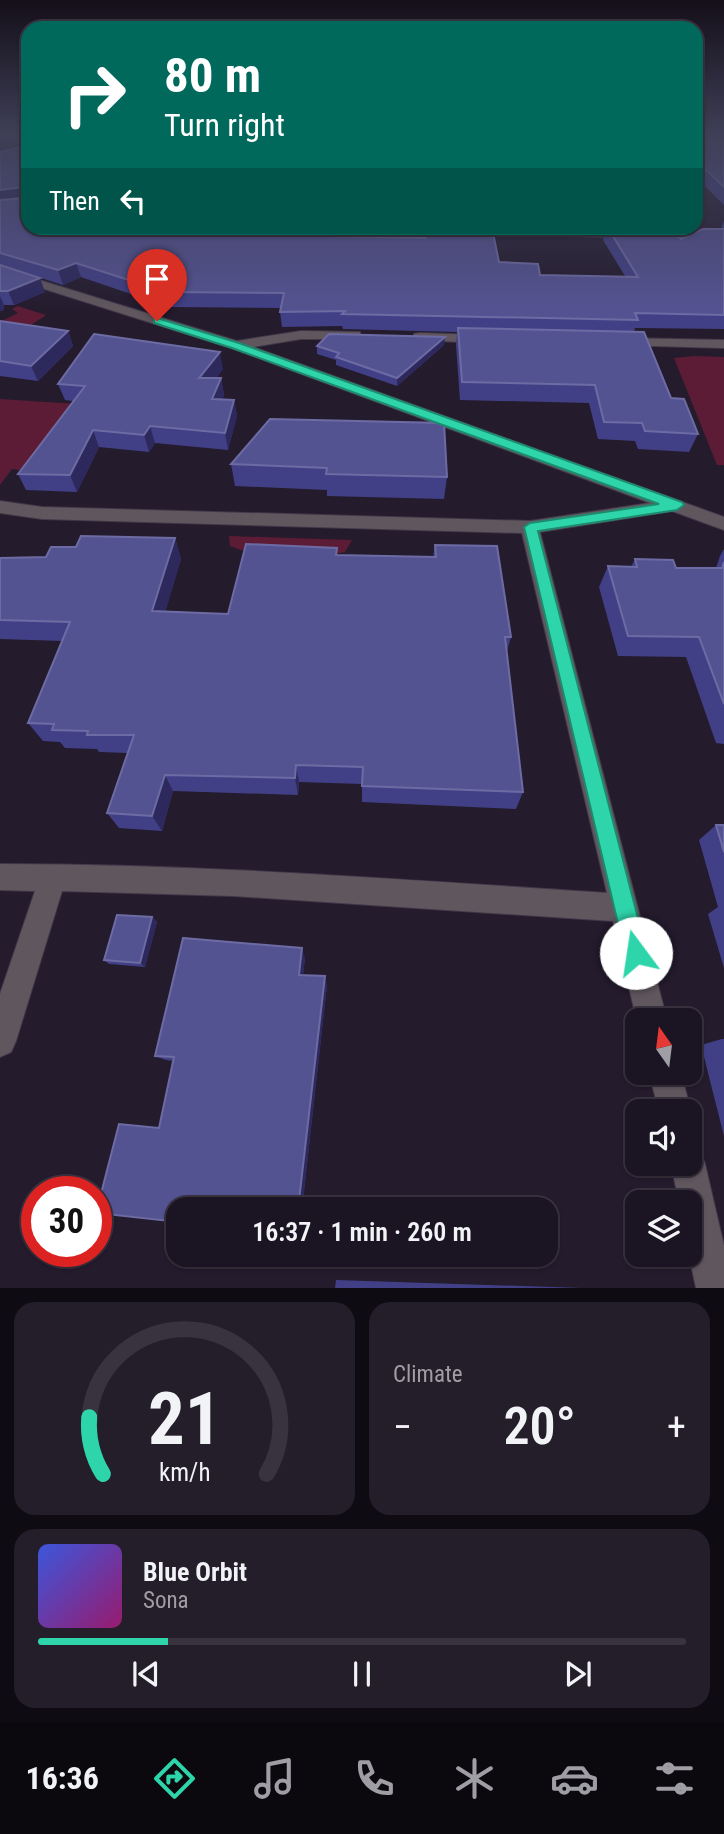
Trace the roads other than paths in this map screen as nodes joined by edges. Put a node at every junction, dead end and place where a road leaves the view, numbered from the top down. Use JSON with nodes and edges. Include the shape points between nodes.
{"nodes":[{"id":1,"x":703,"y":233,"type":"edge"},
{"id":2,"x":627,"y":235,"type":"edge"},
{"id":3,"x":707,"y":238,"type":"junction"},
{"id":4,"x":724,"y":238,"type":"edge"},
{"id":5,"x":0,"y":271,"type":"edge"},
{"id":6,"x":369,"y":336,"type":"edge"},
{"id":7,"x":410,"y":337,"type":"edge"},
{"id":8,"x":506,"y":339,"type":"edge"},
{"id":9,"x":601,"y":341,"type":"edge"},
{"id":10,"x":724,"y":344,"type":"edge"},
{"id":11,"x":236,"y":345,"type":"junction"},
{"id":12,"x":677,"y":505,"type":"junction"},
{"id":13,"x":0,"y":507,"type":"edge"},
{"id":14,"x":724,"y":524,"type":"edge"},
{"id":15,"x":530,"y":527,"type":"junction"},
{"id":16,"x":53,"y":876,"type":"junction"},
{"id":17,"x":0,"y":877,"type":"edge"},
{"id":18,"x":625,"y":908,"type":"junction"},
{"id":19,"x":649,"y":1008,"type":"edge"},
{"id":20,"x":0,"y":1041,"type":"edge"},
{"id":21,"x":691,"y":1176,"type":"edge"},
{"id":22,"x":715,"y":1288,"type":"edge"}],
"edges":[{"from":1,"to":3,"type":"street"},
{"from":2,"to":3,"type":"street"},
{"from":3,"to":4,"type":"street"},
{"from":5,"to":11,"type":"street"},
{"from":6,"to":11,"type":"street","via":[[301,335]]},
{"from":7,"to":8,"type":"street"},
{"from":9,"to":10,"type":"street"},
{"from":11,"to":12,"type":"street"},
{"from":12,"to":14,"type":"street"},
{"from":12,"to":15,"type":"street"},
{"from":13,"to":15,"type":"street","via":[[42,513]]},
{"from":15,"to":18,"type":"street"},
{"from":16,"to":17,"type":"street"},
{"from":16,"to":18,"type":"street"},
{"from":16,"to":20,"type":"street"},
{"from":18,"to":19,"type":"street"},
{"from":21,"to":22,"type":"street"}]}
